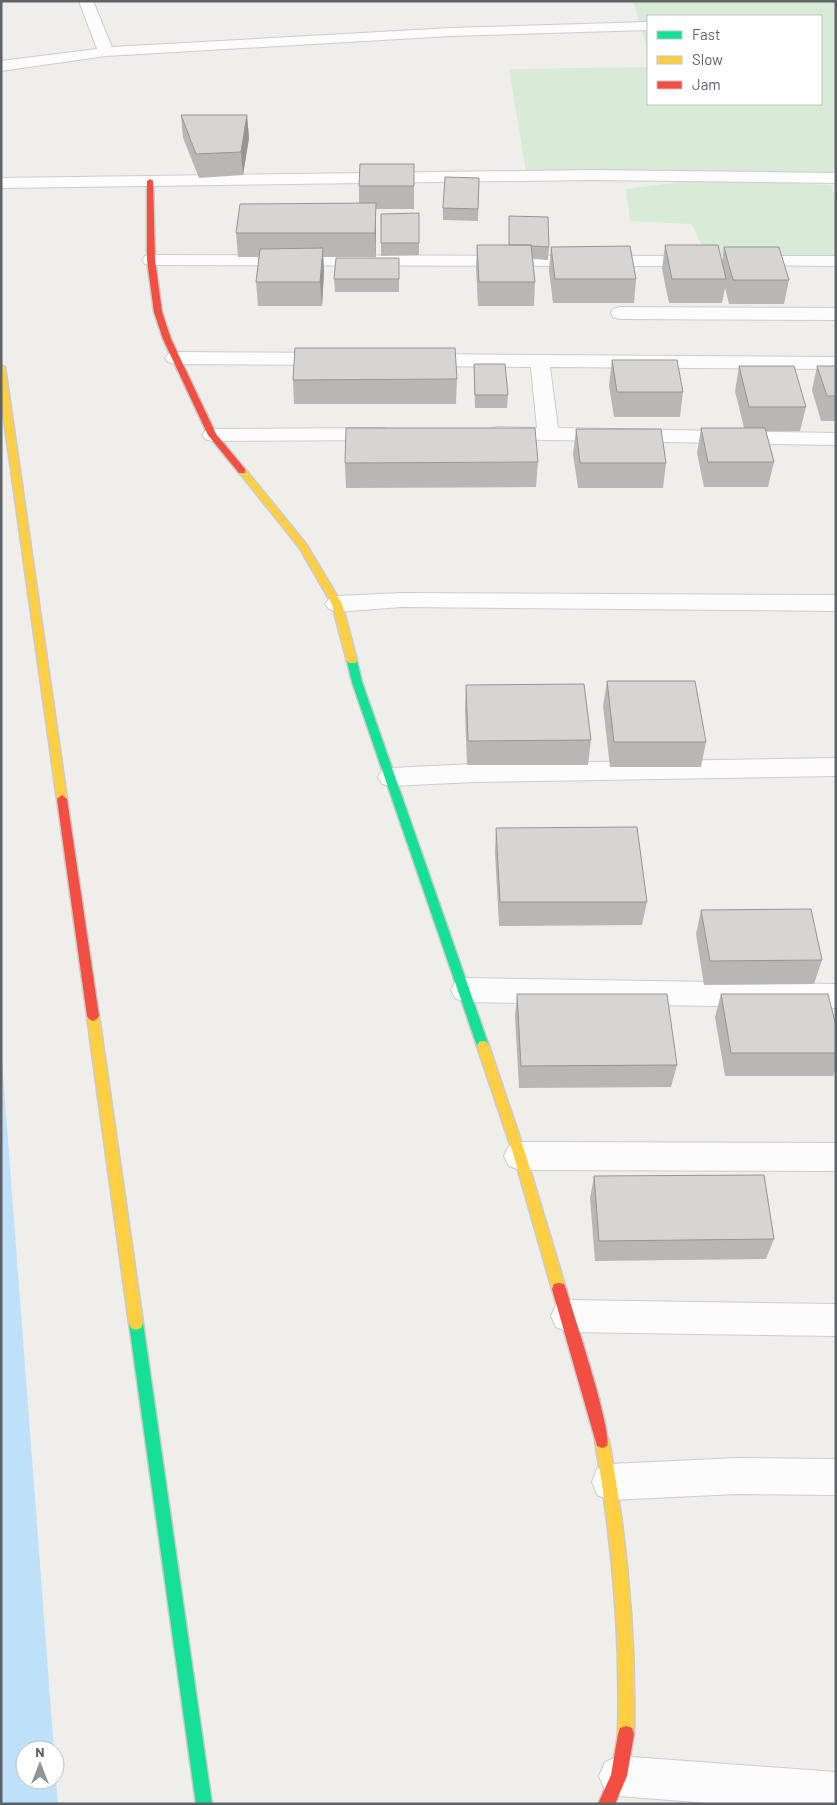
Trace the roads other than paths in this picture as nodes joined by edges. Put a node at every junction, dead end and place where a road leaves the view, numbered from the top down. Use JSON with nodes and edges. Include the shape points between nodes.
{"nodes":[{"id":1,"x":86,"y":1,"type":"edge"},
{"id":2,"x":647,"y":26,"type":"edge"},
{"id":3,"x":106,"y":52,"type":"junction"},
{"id":4,"x":1,"y":66,"type":"edge"},
{"id":5,"x":835,"y":180,"type":"edge"},
{"id":6,"x":150,"y":181,"type":"junction"},
{"id":7,"x":1,"y":183,"type":"edge"},
{"id":8,"x":151,"y":260,"type":"junction"},
{"id":9,"x":836,"y":261,"type":"edge"},
{"id":10,"x":620,"y":313,"type":"dead end"},
{"id":11,"x":836,"y":314,"type":"edge"},
{"id":12,"x":175,"y":358,"type":"junction"},
{"id":13,"x":353,"y":359,"type":"edge"},
{"id":14,"x":402,"y":360,"type":"edge"},
{"id":15,"x":540,"y":361,"type":"junction"},
{"id":16,"x":836,"y":363,"type":"edge"},
{"id":17,"x":1,"y":367,"type":"edge"},
{"id":18,"x":548,"y":432,"type":"junction"},
{"id":19,"x":479,"y":433,"type":"edge"},
{"id":20,"x":400,"y":434,"type":"edge"},
{"id":21,"x":212,"y":435,"type":"junction"},
{"id":22,"x":836,"y":439,"type":"edge"},
{"id":23,"x":836,"y":603,"type":"edge"},
{"id":24,"x":337,"y":604,"type":"junction"},
{"id":25,"x":836,"y":767,"type":"edge"},
{"id":26,"x":391,"y":777,"type":"junction"},
{"id":27,"x":464,"y":990,"type":"junction"},
{"id":28,"x":836,"y":996,"type":"edge"},
{"id":29,"x":520,"y":1156,"type":"junction"},
{"id":30,"x":836,"y":1157,"type":"edge"},
{"id":31,"x":568,"y":1316,"type":"junction"},
{"id":32,"x":836,"y":1320,"type":"edge"},
{"id":33,"x":836,"y":1477,"type":"edge"},
{"id":34,"x":610,"y":1482,"type":"junction"},
{"id":35,"x":612,"y":1790,"type":"edge"},
{"id":36,"x":836,"y":1792,"type":"edge"},
{"id":37,"x":204,"y":1804,"type":"edge"}],
"edges":[{"from":1,"to":3,"type":"street"},
{"from":2,"to":3,"type":"street","via":[[451,32]]},
{"from":3,"to":4,"type":"street"},
{"from":5,"to":6,"type":"street","via":[[582,175]]},
{"from":6,"to":7,"type":"street"},
{"from":6,"to":8,"type":"street"},
{"from":8,"to":9,"type":"street"},
{"from":8,"to":12,"type":"street","via":[[158,312]]},
{"from":10,"to":11,"type":"street"},
{"from":12,"to":13,"type":"street"},
{"from":12,"to":21,"type":"street"},
{"from":14,"to":15,"type":"street"},
{"from":15,"to":16,"type":"street"},
{"from":15,"to":18,"type":"street"},
{"from":17,"to":37,"type":"street"},
{"from":18,"to":19,"type":"street"},
{"from":18,"to":22,"type":"street"},
{"from":20,"to":21,"type":"street"},
{"from":21,"to":24,"type":"street","via":[[303,546]]},
{"from":23,"to":24,"type":"street","via":[[401,600]]},
{"from":24,"to":26,"type":"street","via":[[358,682]]},
{"from":25,"to":26,"type":"street"},
{"from":26,"to":27,"type":"street"},
{"from":27,"to":28,"type":"street"},
{"from":27,"to":29,"type":"street"},
{"from":29,"to":30,"type":"street"},
{"from":29,"to":31,"type":"street"},
{"from":31,"to":32,"type":"street"},
{"from":31,"to":34,"type":"street","via":[[597,1418]]},
{"from":33,"to":34,"type":"street","via":[[737,1476]]},
{"from":34,"to":35,"type":"street","via":[[621,1562],[628,1692],[626,1743]]},
{"from":35,"to":36,"type":"street"}]}
